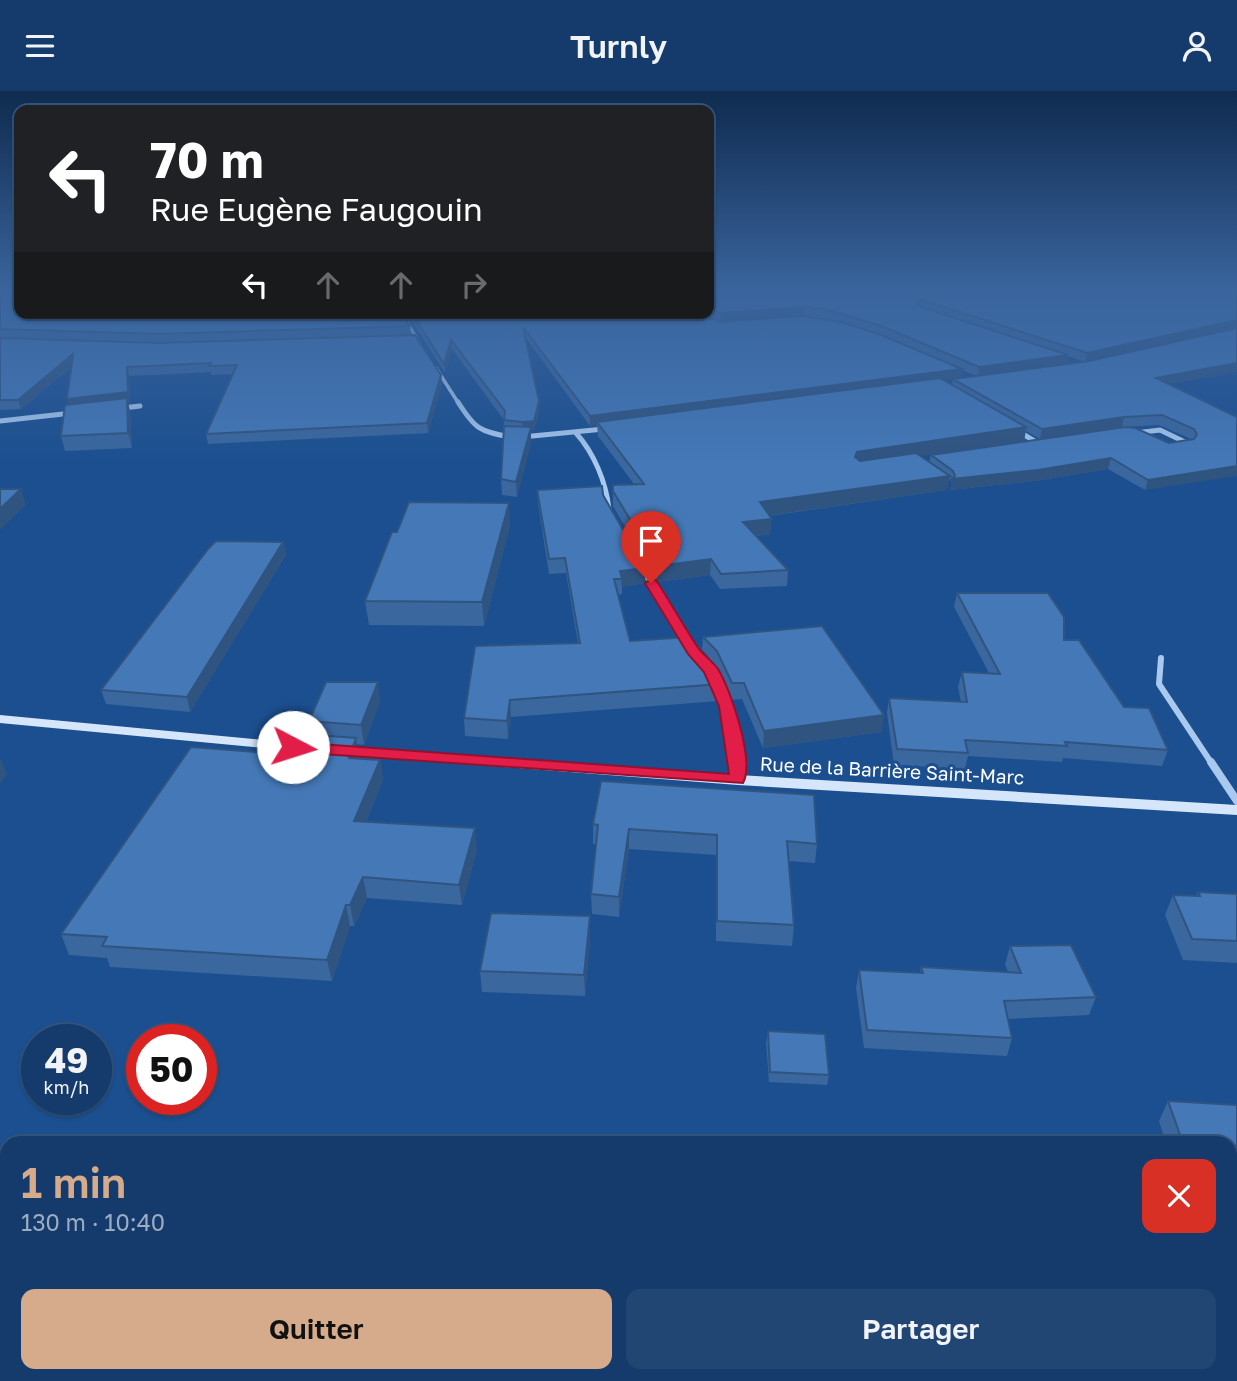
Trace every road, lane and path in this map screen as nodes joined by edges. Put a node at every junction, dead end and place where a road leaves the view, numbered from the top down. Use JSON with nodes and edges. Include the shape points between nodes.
{"nodes":[{"id":1,"x":435,"y":367,"type":"edge"},
{"id":2,"x":140,"y":406,"type":"dead end"},
{"id":3,"x":113,"y":409,"type":"edge"},
{"id":4,"x":86,"y":412,"type":"edge"},
{"id":5,"x":0,"y":421,"type":"edge"},
{"id":6,"x":614,"y":428,"type":"edge"},
{"id":7,"x":1013,"y":428,"type":"edge"},
{"id":8,"x":1122,"y":432,"type":"edge"},
{"id":9,"x":576,"y":433,"type":"junction"},
{"id":10,"x":1134,"y":433,"type":"junction"},
{"id":11,"x":1143,"y":438,"type":"edge"},
{"id":12,"x":1049,"y":440,"type":"edge"},
{"id":13,"x":1036,"y":442,"type":"junction"},
{"id":14,"x":1029,"y":446,"type":"edge"},
{"id":15,"x":1176,"y":447,"type":"edge"},
{"id":16,"x":614,"y":518,"type":"edge"},
{"id":17,"x":637,"y":559,"type":"edge"},
{"id":18,"x":695,"y":654,"type":"edge"},
{"id":19,"x":1161,"y":658,"type":"dead end"},
{"id":20,"x":711,"y":670,"type":"edge"},
{"id":21,"x":0,"y":719,"type":"edge"},
{"id":22,"x":737,"y":780,"type":"junction"},
{"id":23,"x":1237,"y":801,"type":"edge"},
{"id":24,"x":1237,"y":810,"type":"edge"}],
"edges":[{"from":1,"to":9,"type":"street","via":[[473,426],[483,432]]},
{"from":2,"to":3,"type":"street"},
{"from":4,"to":5,"type":"street"},
{"from":6,"to":9,"type":"street"},
{"from":7,"to":13,"type":"street"},
{"from":8,"to":10,"type":"street"},
{"from":9,"to":16,"type":"street","via":[[607,489]]},
{"from":10,"to":11,"type":"street"},
{"from":10,"to":15,"type":"street","via":[[1160,430],[1189,444]]},
{"from":12,"to":13,"type":"street"},
{"from":13,"to":14,"type":"street"},
{"from":17,"to":18,"type":"street"},
{"from":19,"to":23,"type":"street","via":[[1159,684]]},
{"from":20,"to":22,"type":"street","via":[[727,706]]},
{"from":21,"to":22,"type":"main road","name":"Rue de la Barrière Saint-Marc","via":[[307,748]]},
{"from":22,"to":24,"type":"main road","name":"Rue de la Barrière Saint-Marc"}]}
